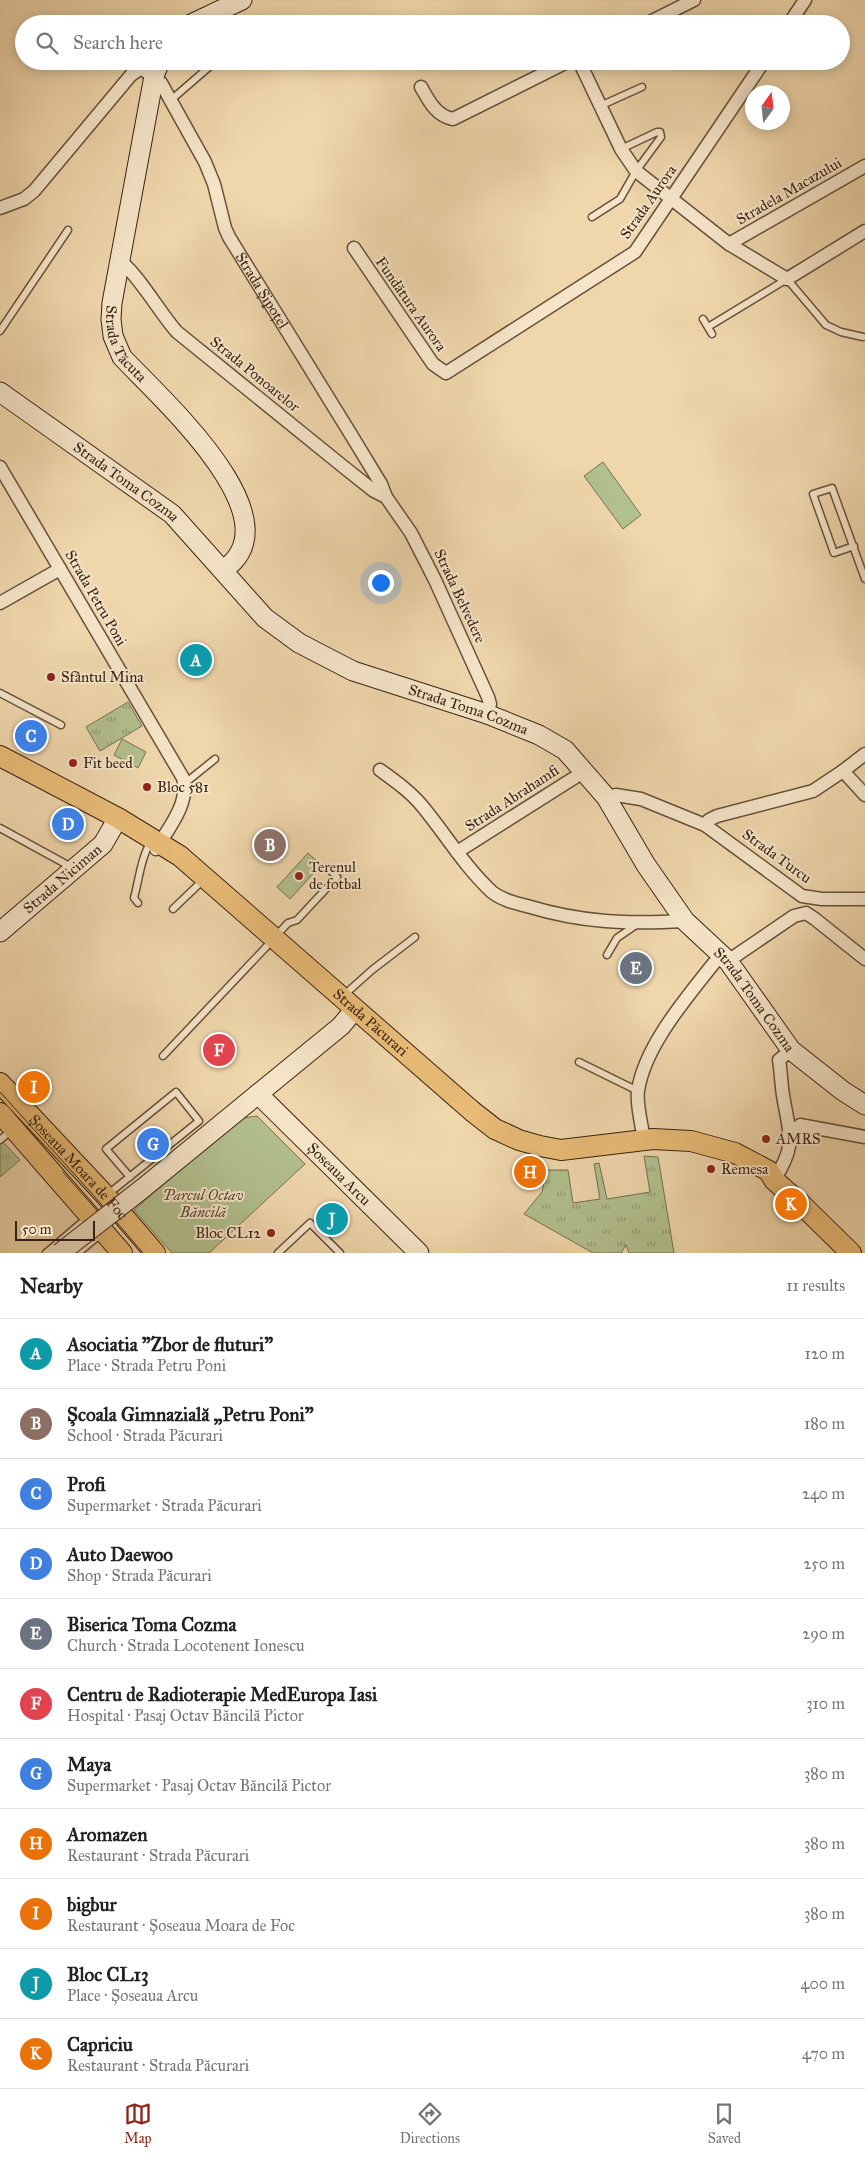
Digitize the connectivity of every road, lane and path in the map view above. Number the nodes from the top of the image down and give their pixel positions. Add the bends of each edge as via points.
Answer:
1 (242, 0) edge
2 (694, 0) edge
3 (805, 0) edge
4 (210, 15) edge
5 (664, 15) edge
6 (795, 15) edge
7 (138, 70) edge
8 (157, 70) edge
9 (157, 70) edge
10 (206, 70) edge
11 (550, 70) edge
12 (583, 70) edge
13 (758, 70) edge
14 (642, 87) dead end
15 (421, 88) dead end
16 (171, 100) junction
17 (599, 106) junction
18 (621, 149) junction
19 (865, 166) edge
20 (636, 171) junction
21 (672, 197) junction
22 (0, 208) edge
23 (592, 217) dead end
24 (68, 230) dead end
25 (865, 231) edge
26 (728, 244) junction
27 (354, 248) dead end
28 (119, 261) junction
29 (787, 279) junction
30 (703, 320) dead end
31 (708, 327) junction
32 (0, 331) edge
33 (712, 334) dead end
34 (863, 337) dead end
35 (446, 373) joint
36 (0, 392) edge
37 (361, 452) junction
38 (0, 467) edge
39 (345, 468) junction
40 (386, 497) junction
41 (854, 546) junction
42 (60, 569) junction
43 (223, 570) junction
44 (865, 579) edge
45 (0, 603) edge
46 (0, 693) edge
47 (487, 714) junction
48 (61, 725) dead end
49 (865, 754) edge
50 (0, 756) edge
51 (215, 759) dead end
52 (0, 769) edge
53 (380, 770) dead end
54 (585, 771) junction
55 (843, 771) junction
56 (184, 784) junction
57 (865, 795) edge
58 (606, 797) junction
59 (116, 823) junction
60 (705, 825) junction
61 (0, 828) edge
62 (153, 845) junction
63 (457, 852) junction
64 (74, 868) junction
65 (328, 868) dead end
66 (199, 884) junction
67 (812, 899) junction
68 (865, 899) edge
69 (138, 904) dead end
70 (173, 909) dead end
71 (806, 914) junction
72 (685, 921) junction
73 (639, 923) junction
74 (0, 932) edge
75 (415, 937) dead end
76 (271, 941) junction
77 (607, 955) dead end
78 (725, 959) junction
79 (865, 959) edge
80 (348, 1008) junction
81 (791, 1050) junction
82 (163, 1056) dead end
83 (579, 1062) dead end
84 (0, 1083) edge
85 (638, 1091) junction
86 (258, 1094) junction
87 (865, 1105) edge
88 (0, 1113) edge
89 (7, 1134) edge
90 (791, 1135) junction
91 (865, 1137) edge
92 (644, 1140) junction
93 (130, 1177) junction
94 (774, 1180) junction
95 (97, 1207) junction
96 (107, 1229) junction
97 (46, 1253) edge
98 (60, 1253) edge
99 (78, 1253) edge
100 (122, 1253) edge
101 (155, 1253) edge
102 (278, 1253) edge
103 (340, 1253) edge
104 (419, 1253) edge
105 (851, 1253) edge

1 - 4 street
2 - 5 street
3 - 6 street
7 - 22 street via 34,191 24,199
8 - 16 street, Strada Șipoțel
9 - 28 street, Strada Tăcuta
10 - 16 lane
11 - 15 street via 452,119 438,113
12 - 17 street
13 - 21 street, Strada Aurora
14 - 17 lane
16 - 37 street, Strada Șipoțel via 205,162 229,237
17 - 18 street
18 - 20 street
18 - 20 lane via 660,132 661,137
19 - 26 street, Stradela Macazului
20 - 21 street
20 - 23 lane via 620,199
21 - 26 street
21 - 35 street, Strada Aurora via 635,252
24 - 32 lane
25 - 29 street
26 - 29 street
27 - 35 street, Fundătura Aurora via 428,358
28 - 39 street, Strada Ponoarelor via 130,269 177,332
28 - 43 street, Strada Tăcuta via 110,319 116,346 122,357 208,448 236,496 246,537 240,556
29 - 31 lane
29 - 34 lane via 826,326
30 - 31 lane
31 - 33 lane
36 - 43 street, Strada Toma Cozma via 172,514
37 - 39 street
37 - 40 street, Strada Șipoțel
38 - 42 street, Strada Petru Poni
39 - 40 street, Strada Ponoarelor
40 - 47 street, Strada Belvedere via 411,533 435,580 488,697
41 - 41 lane via 832,488 812,494 834,553
41 - 44 lane
42 - 45 street
42 - 56 street, Strada Petru Poni
43 - 47 street, Strada Toma Cozma via 266,618 299,643 328,659 353,671
46 - 48 lane
47 - 54 street, Strada Toma Cozma via 526,729 565,750
49 - 55 street
50 - 59 main road, Strada Păcurari
51 - 56 lane
52 - 59 main road, Strada Păcurari
53 - 63 street via 404,787 422,806
54 - 58 street, Strada Toma Cozma
54 - 63 street, Strada Abrahamfi
55 - 57 street
55 - 60 street via 813,791 717,816
56 - 62 street via 181,803 173,821
58 - 60 street, Strada Turcu via 616,795 641,799
58 - 72 street, Strada Toma Cozma via 646,865
59 - 62 main road, Strada Păcurari
59 - 64 street, Strada Niciman via 103,844
60 - 67 street, Strada Turcu via 795,892
61 - 64 lane
62 - 66 main road, Strada Păcurari
62 - 69 lane via 143,854 134,898
62 - 76 main road, Strada Păcurari via 206,878
63 - 73 street via 493,892 504,899 571,918
64 - 74 street, Strada Niciman
65 - 76 lane via 337,877 297,920 288,923
66 - 70 lane
66 - 76 main road, Strada Păcurari
67 - 68 street, Strada Turcu
67 - 71 street
71 - 78 street via 794,916
71 - 79 street
72 - 73 street
72 - 78 street, Strada Toma Cozma
73 - 77 lane via 617,938
75 - 80 lane via 372,970
76 - 80 main road, Strada Păcurari
76 - 82 lane
78 - 81 street, Strada Toma Cozma
78 - 85 street via 714,962 674,1014 648,1062
80 - 86 street via 341,1026
80 - 92 main road, Strada Păcurari via 494,1129 519,1140 561,1150
80 - 94 main road, Strada Păcurari via 463,1116 515,1149 544,1158 561,1159 645,1150 691,1152 731,1163 765,1181
81 - 87 street, Strada Toma Cozma
81 - 90 street via 779,1060
83 - 85 lane
84 - 95 main road, Șoseaua Moara de Foc
85 - 92 street
86 - 98 street, bridge
86 - 104 street, Șoseaua Arcu
88 - 89 main road
89 - 95 main road
90 - 91 street via 800,1125
90 - 94 street via 786,1157
92 - 94 main road, Strada Păcurari via 692,1141 715,1146 769,1171
93 - 93 lane via 199,1121 176,1092 106,1149
93 - 95 lane
94 - 105 main road, Strada Păcurari
95 - 96 main road
95 - 97 lane
95 - 101 main road, Șoseaua Moara de Foc
96 - 99 lane
96 - 100 main road
102 - 103 lane via 310,1223

